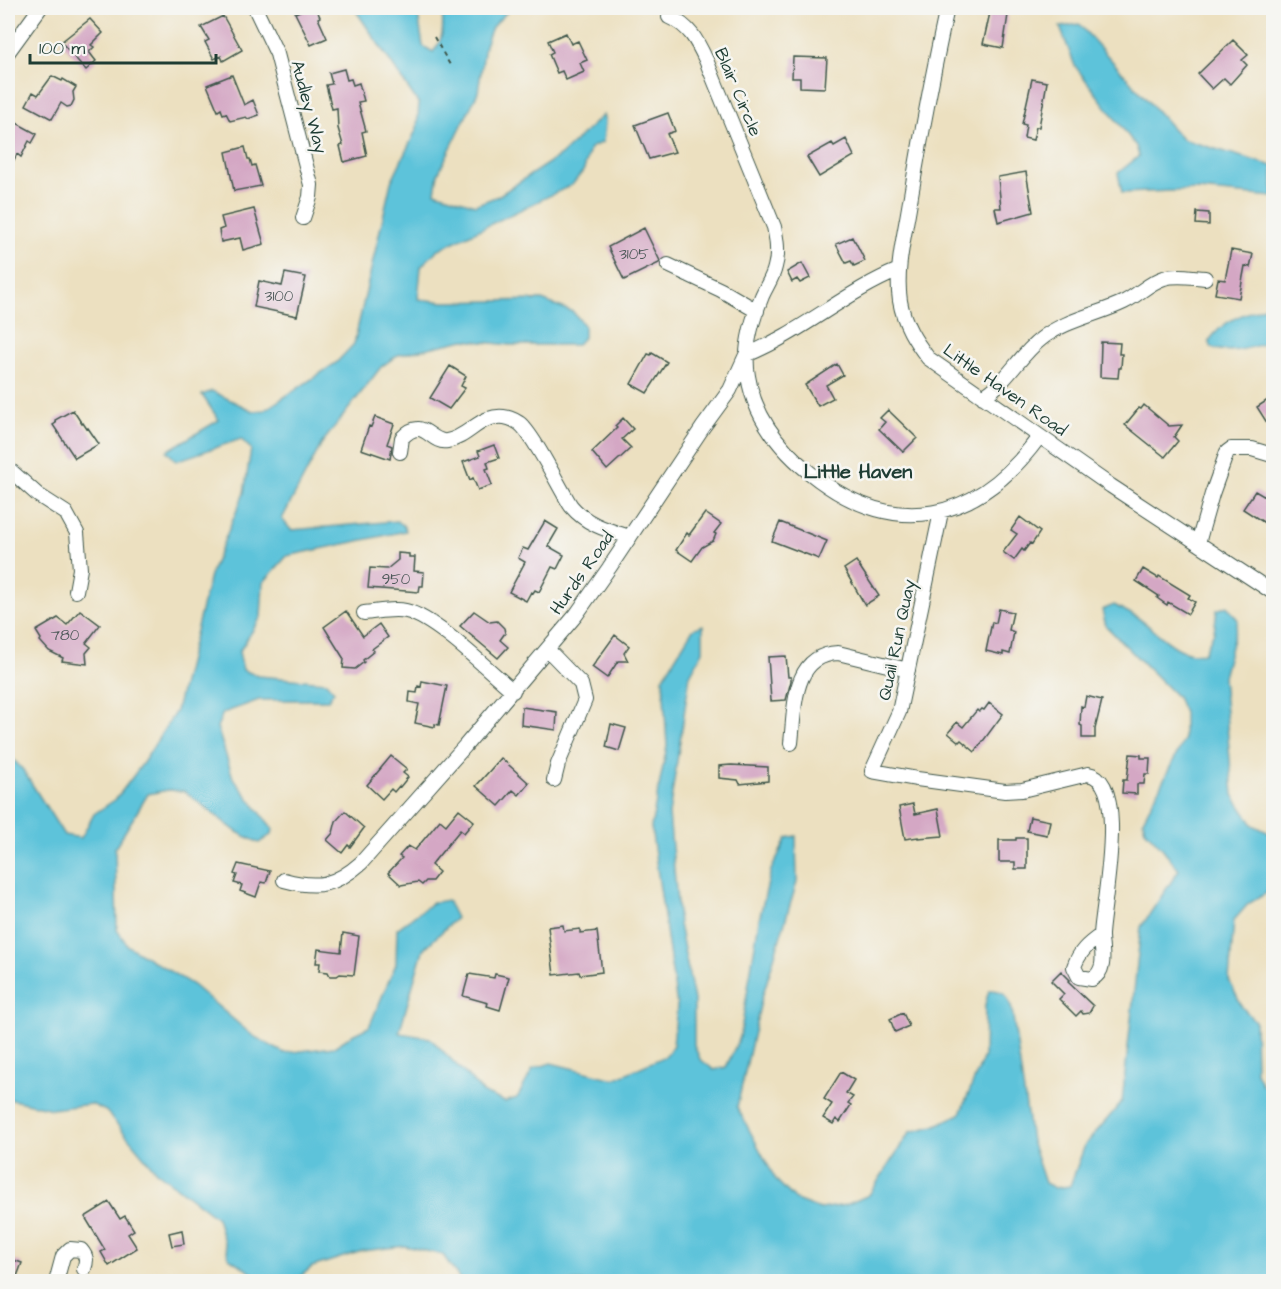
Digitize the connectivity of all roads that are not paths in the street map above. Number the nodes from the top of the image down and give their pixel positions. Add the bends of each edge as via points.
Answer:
1 (40, 8) edge
2 (255, 8) edge
3 (947, 8) edge
4 (669, 16) dead end
5 (8, 52) edge
6 (303, 218) dead end
7 (668, 265) dead end
8 (899, 270) junction
9 (1205, 278) dead end
10 (757, 311) junction
11 (746, 355) junction
12 (983, 397) junction
13 (1039, 436) junction
14 (400, 452) dead end
15 (1272, 455) edge
16 (9, 470) edge
17 (941, 512) junction
18 (630, 537) junction
19 (1198, 543) junction
20 (76, 591) dead end
21 (1274, 592) edge
22 (364, 613) dead end
23 (548, 650) junction
24 (908, 670) junction
25 (513, 691) junction
26 (791, 743) dead end
27 (554, 780) dead end
28 (284, 880) dead end
29 (1101, 934) dead end
30 (84, 1269) dead end
31 (56, 1281) edge

1 - 5 street
2 - 6 street, Audley Way via 277,54 309,179 310,198
3 - 8 street, Little Haven Road via 928,92
4 - 10 street, Blair Circle via 694,35 774,227 778,254
7 - 10 street
8 - 11 street via 781,339
8 - 12 street, Little Haven Road via 900,304 913,338 928,358
9 - 12 street via 1161,279 1124,302 1050,332
10 - 11 street, Blair Circle
11 - 17 street via 757,407 782,447 806,470 843,495 879,511 911,515
11 - 18 street, Hurds Road via 730,390
12 - 13 street, Little Haven Road
13 - 17 street via 995,483 972,499
13 - 19 street, Little Haven Road
14 - 18 street via 402,438 414,429 445,441 471,431 485,420 512,419 526,430 577,514 601,529
15 - 19 street via 1252,449 1227,452
16 - 20 street via 66,513 77,533 80,569
17 - 24 street, Quail Run Quay
18 - 23 street, Hurds Road
19 - 21 street, Little Haven Road
22 - 25 street via 400,610 420,616
23 - 25 street, Hurds Road
23 - 27 street via 580,684 585,700
24 - 26 street via 838,653 818,657 803,673 798,686
24 - 29 street, Quail Run Quay via 899,712 872,771 1005,791 1088,774 1101,780 1111,827 1110,870
25 - 28 street, Hurds Road via 348,874 320,885
30 - 31 street via 85,1255 81,1250 70,1249 63,1256

